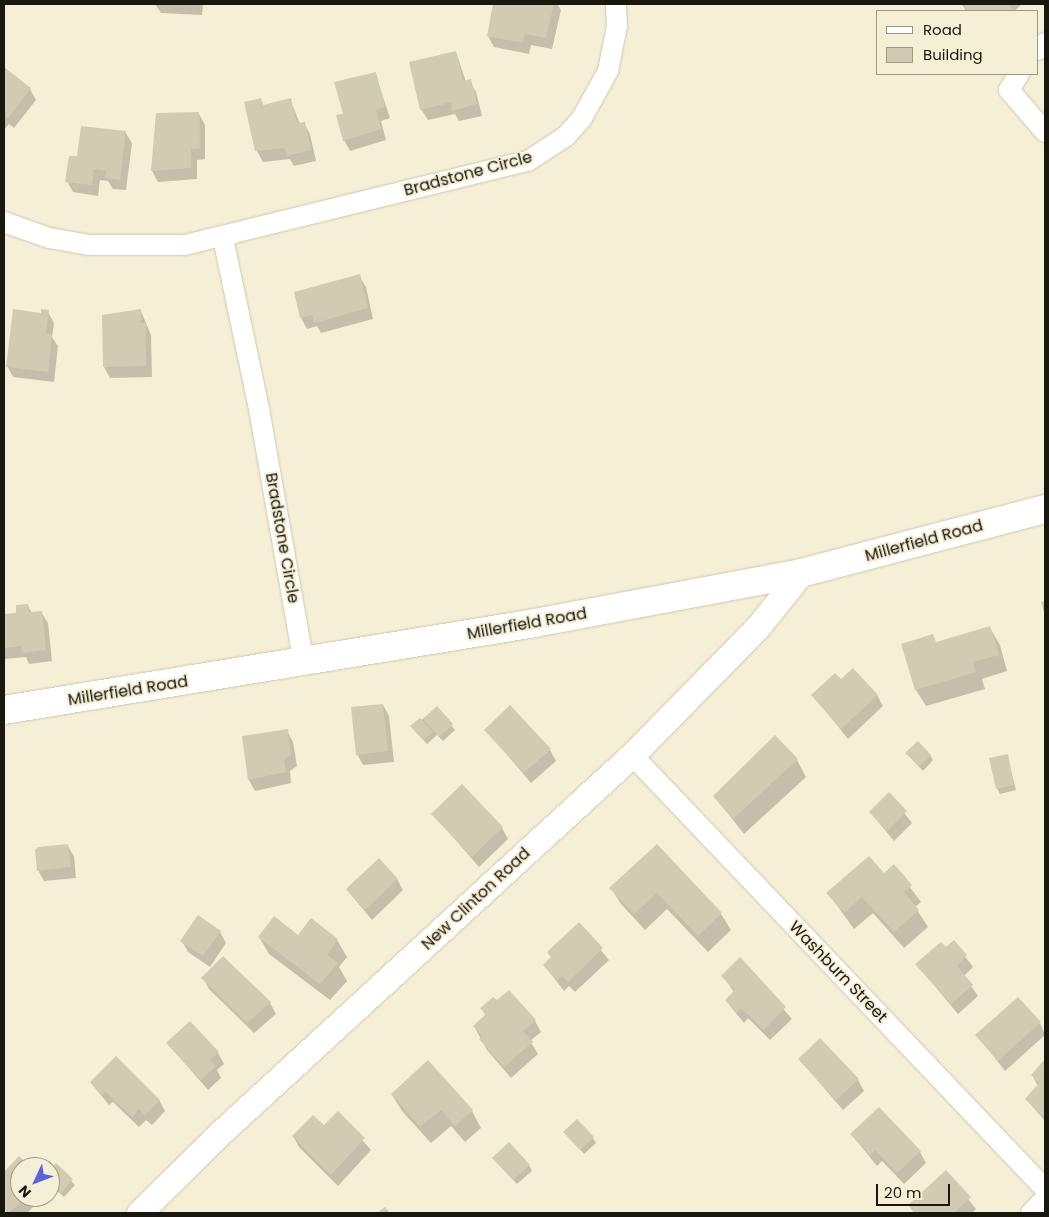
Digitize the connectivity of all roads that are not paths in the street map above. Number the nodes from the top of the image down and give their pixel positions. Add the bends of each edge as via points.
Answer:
1 (616, 4) edge
2 (1017, 75) edge
3 (1045, 132) edge
4 (4, 222) edge
5 (223, 238) junction
6 (1045, 509) edge
7 (801, 573) junction
8 (304, 663) junction
9 (4, 710) edge
10 (632, 756) junction
11 (1045, 1189) edge
12 (1045, 1200) edge
13 (138, 1213) edge
14 (1031, 1213) edge

1 - 5 street, Bradstone Circle via 617,26 608,71 582,118 547,150 528,161
2 - 3 street via 1009,90
4 - 5 street, Bradstone Circle via 49,238 90,245 184,245
5 - 8 street, Bradstone Circle via 259,410
6 - 7 main road, Millerfield Road
7 - 8 main road, Millerfield Road
7 - 10 street, New Clinton Road via 756,628
8 - 9 main road, Millerfield Road
10 - 11 street, Washburn Street
10 - 13 street, New Clinton Road via 218,1135
12 - 14 street

